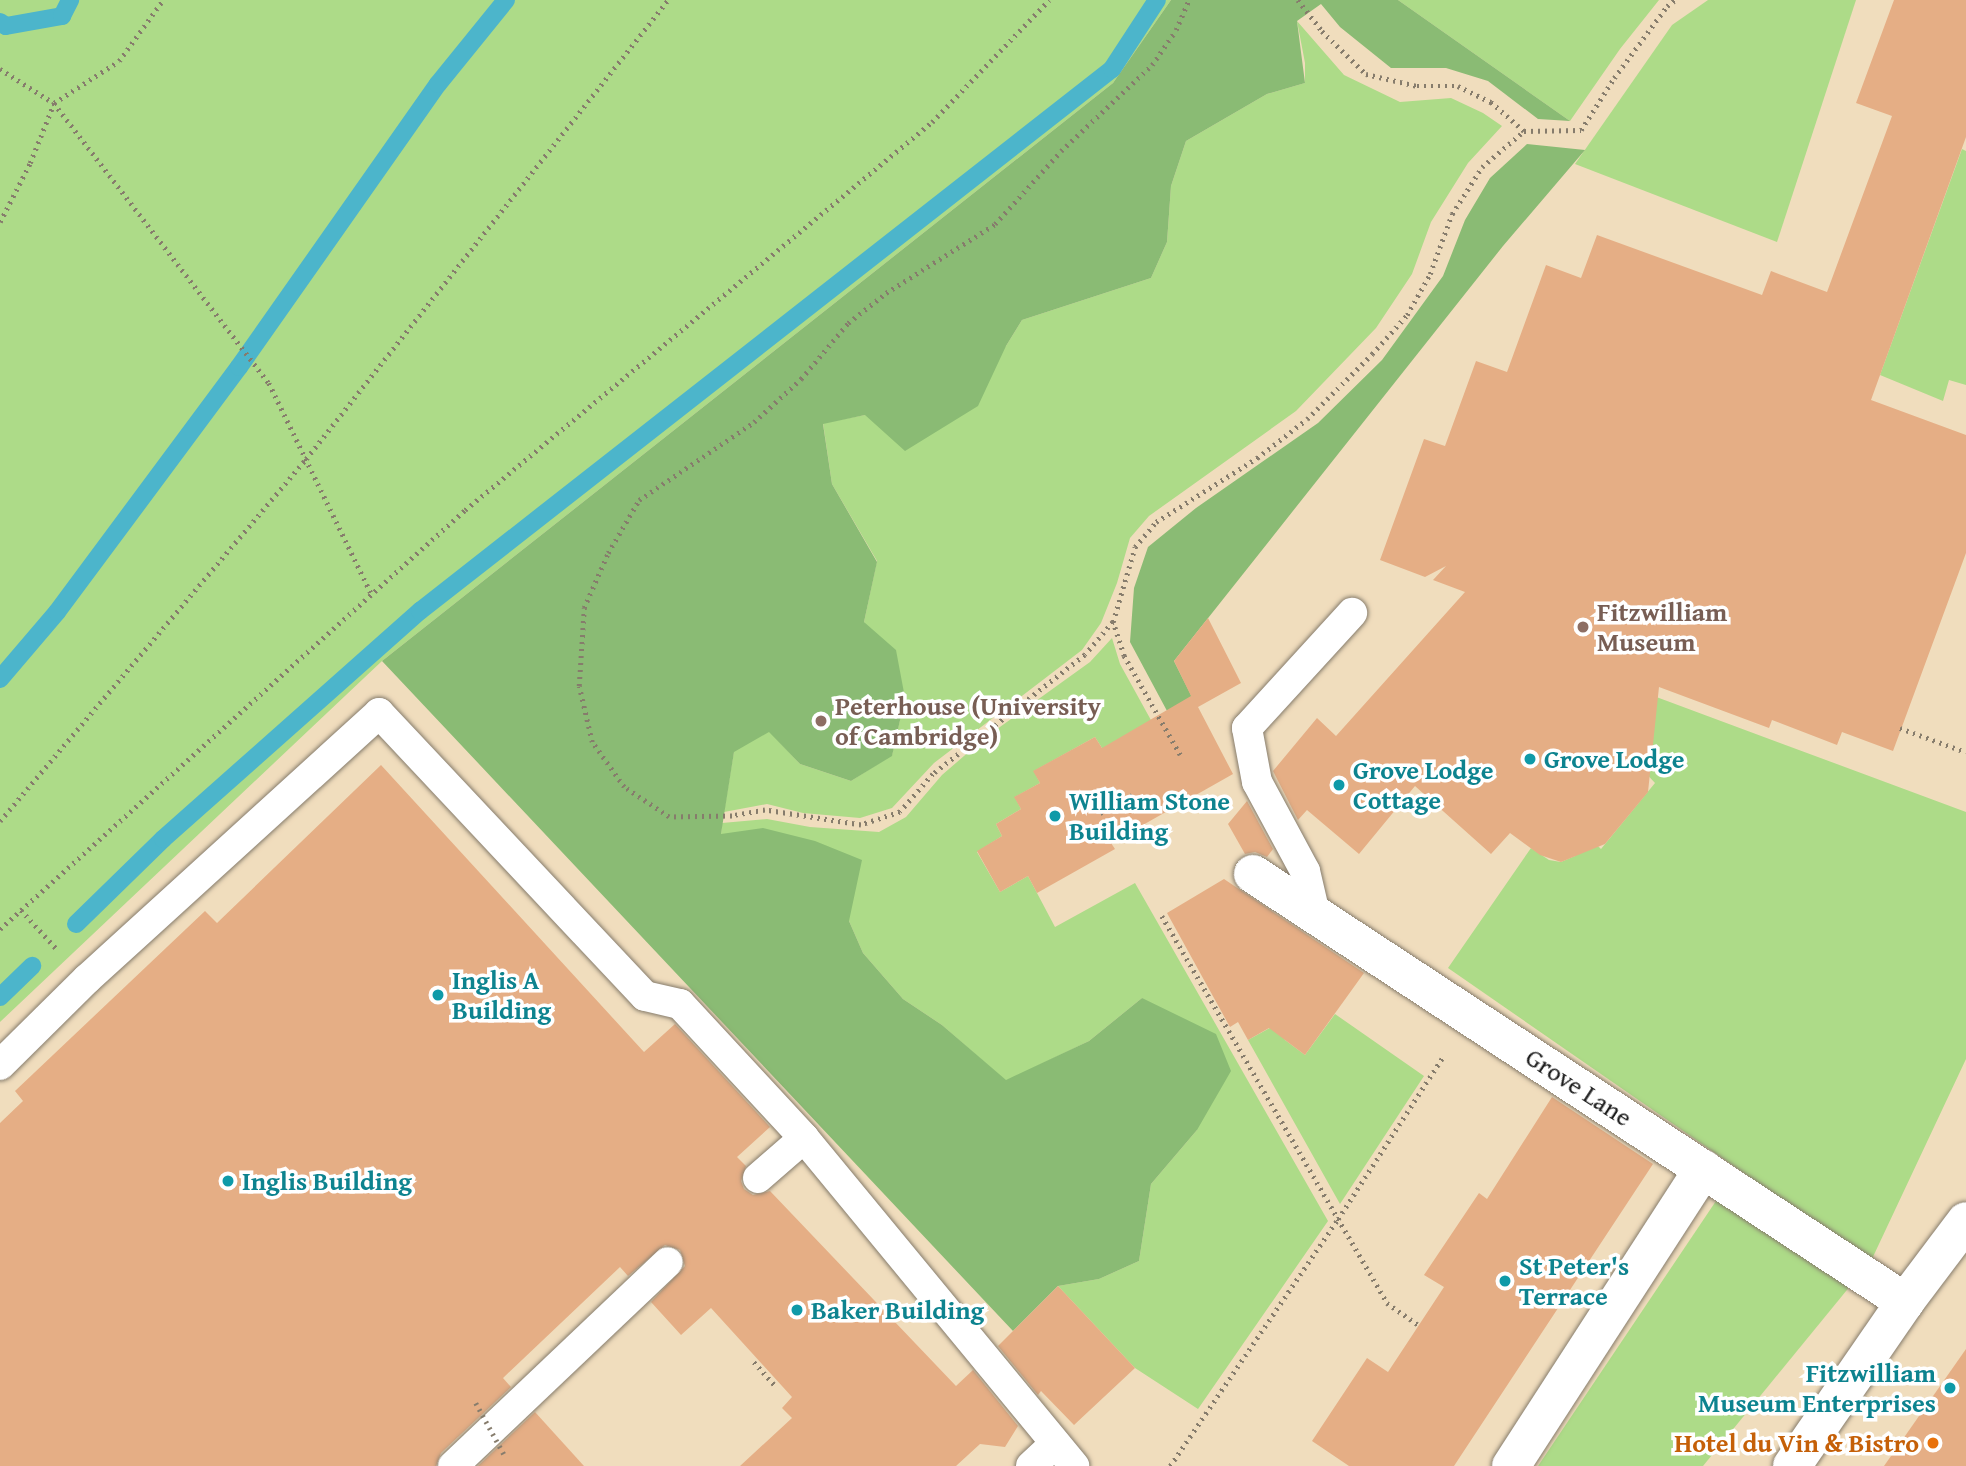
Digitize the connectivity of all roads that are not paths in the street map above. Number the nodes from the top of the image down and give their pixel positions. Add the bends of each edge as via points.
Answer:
1 (1352, 613) dead end
2 (1253, 874) dead end
3 (1315, 914) junction
4 (0, 1065) edge
5 (804, 1138) junction
6 (1703, 1169) junction
7 (758, 1178) dead end
8 (1966, 1221) edge
9 (668, 1262) dead end
10 (1905, 1302) junction
11 (1064, 1455) edge
12 (453, 1466) edge
13 (1031, 1466) edge
14 (1511, 1466) edge
15 (1792, 1466) edge

1 - 3 lane via 1247,728 1257,782 1305,870
2 - 3 street, Grove Lane
3 - 6 street, Grove Lane
4 - 5 lane via 97,970 379,713 645,996 680,1004
5 - 7 lane
5 - 11 lane
6 - 10 street, Grove Lane
6 - 14 street
8 - 10 street
9 - 12 lane
10 - 15 street
11 - 13 lane

